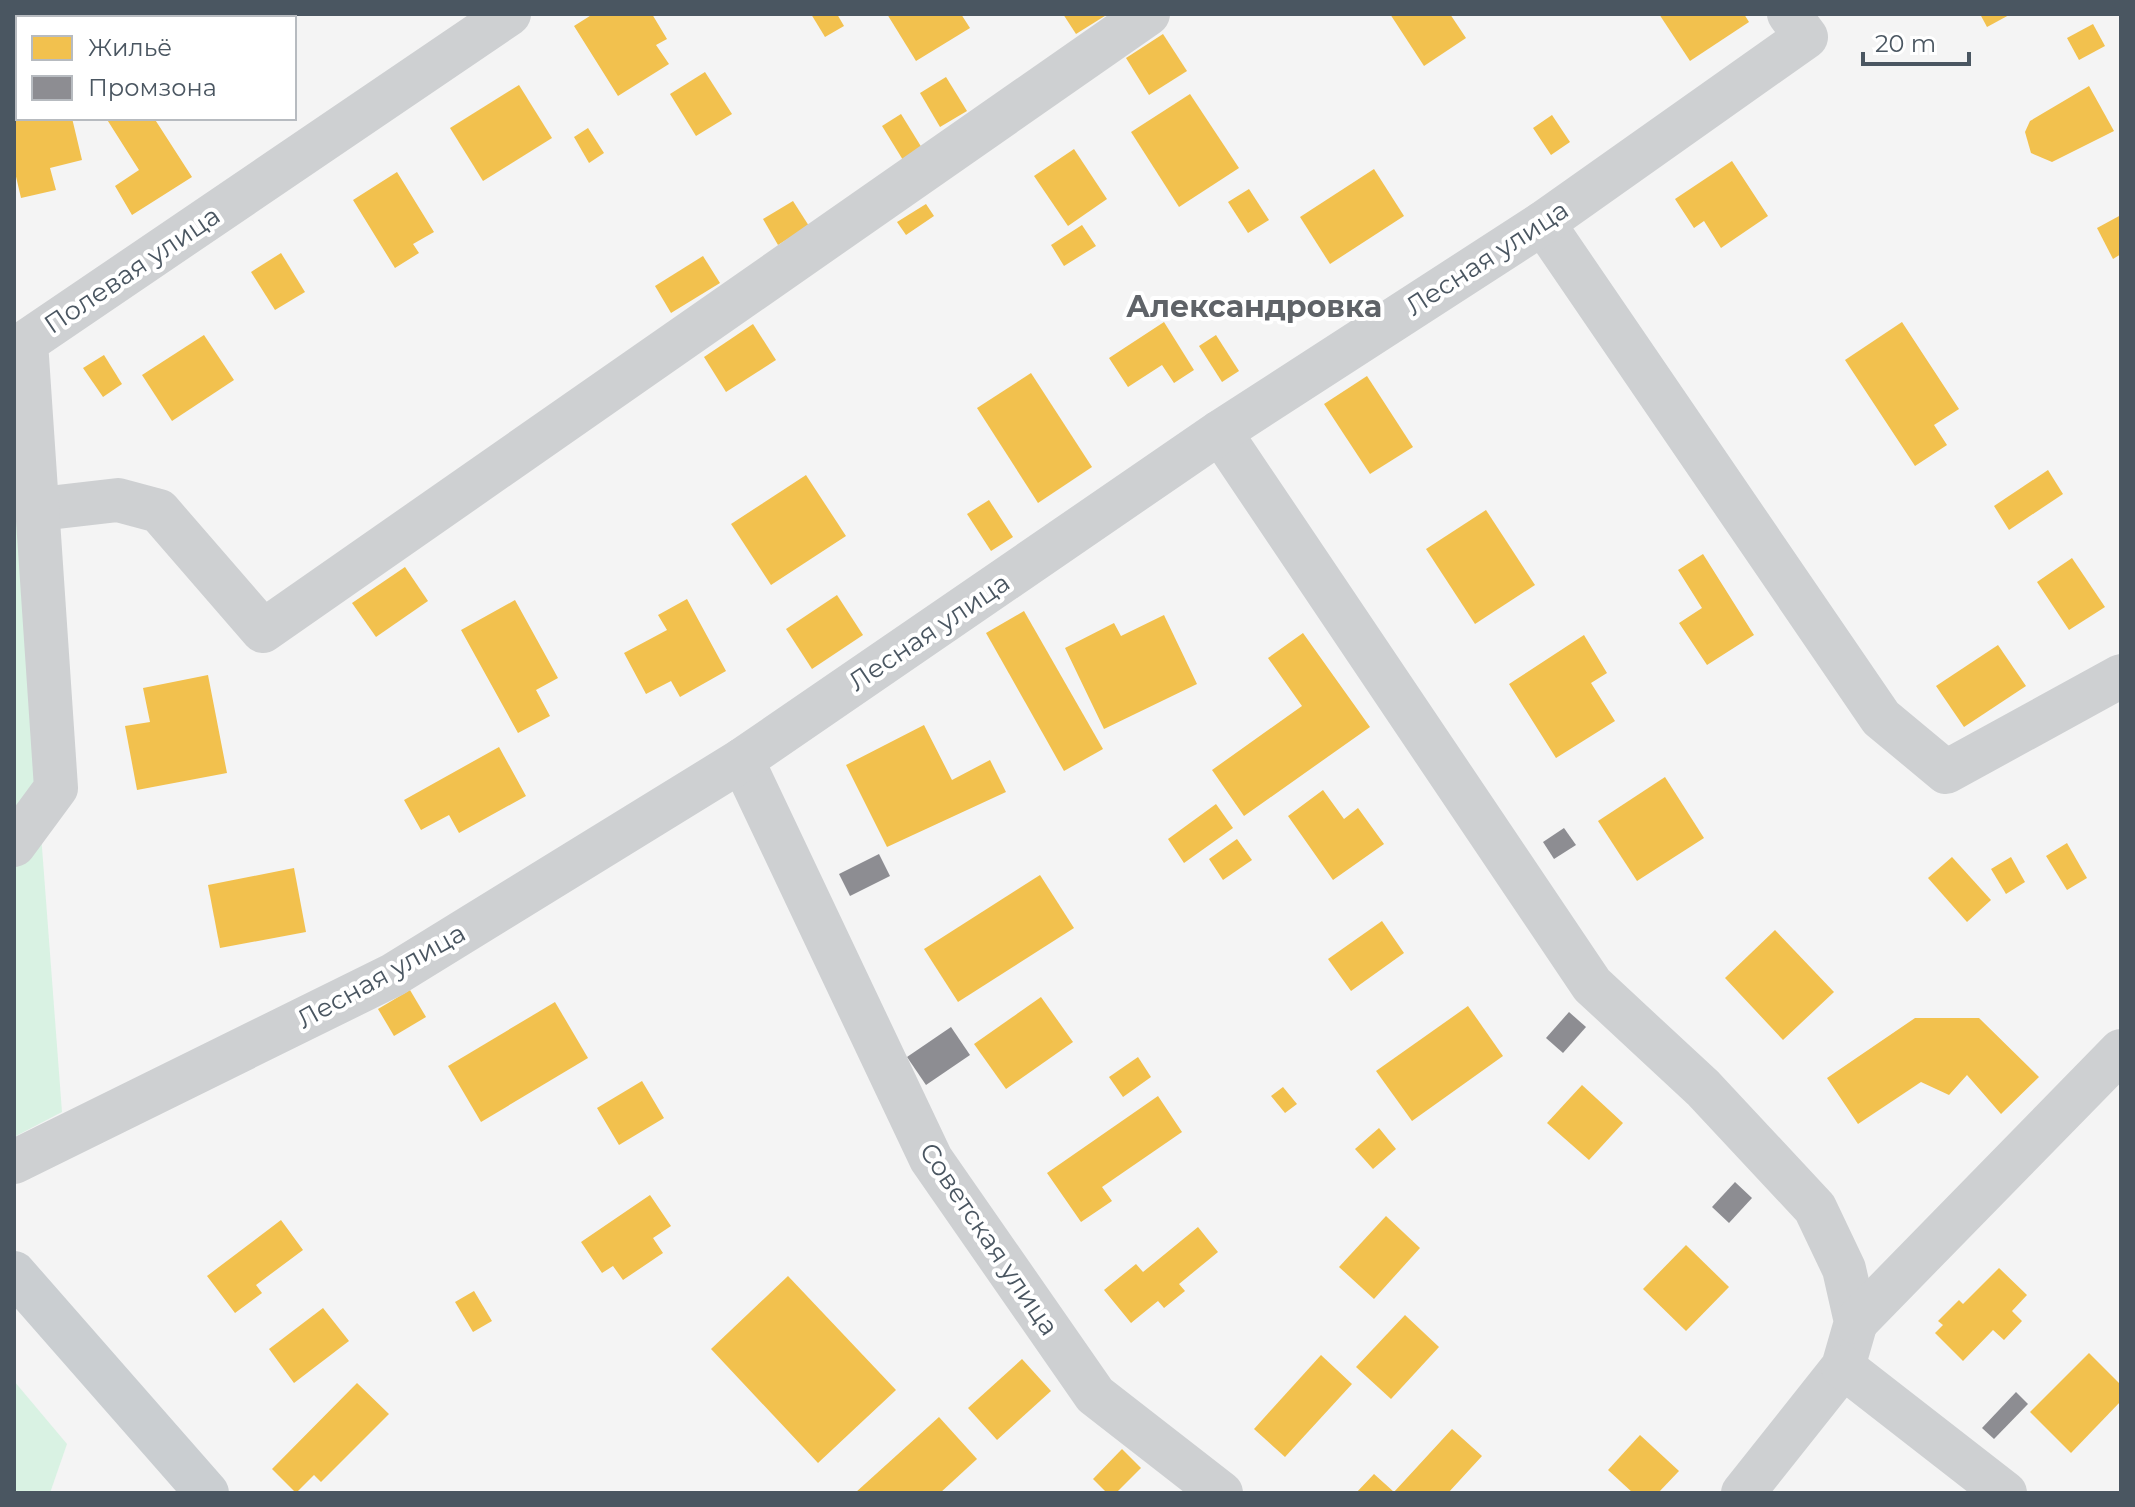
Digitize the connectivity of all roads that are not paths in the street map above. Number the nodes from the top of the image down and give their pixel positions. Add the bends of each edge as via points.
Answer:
1 (509, 14) edge
2 (1148, 14) edge
3 (1798, 26) edge
4 (1543, 223) junction
5 (1220, 432) junction
6 (40, 509) junction
7 (2121, 676) edge
8 (742, 760) junction
9 (14, 845) edge
10 (2121, 1051) edge
11 (14, 1162) edge
12 (14, 1273) edge
13 (1856, 1322) junction
14 (1843, 1367) junction
15 (207, 1493) edge
16 (1221, 1493) edge
17 (1743, 1493) edge
18 (2005, 1493) edge

1 - 6 street, Полевая улица via 26,342
2 - 6 street via 263,631 159,511 118,500
3 - 4 street, Лесная улица
4 - 5 street, Лесная улица
4 - 7 street via 1881,718 1946,772
5 - 8 street, Лесная улица
5 - 13 street via 1592,985 1703,1088 1815,1208 1844,1269
6 - 9 street, Полевая улица via 56,788
8 - 11 street, Лесная улица via 393,975
8 - 16 street, Советская улица via 931,1159 1095,1395
10 - 13 street
12 - 15 main road
13 - 14 street
14 - 17 street
14 - 18 street

